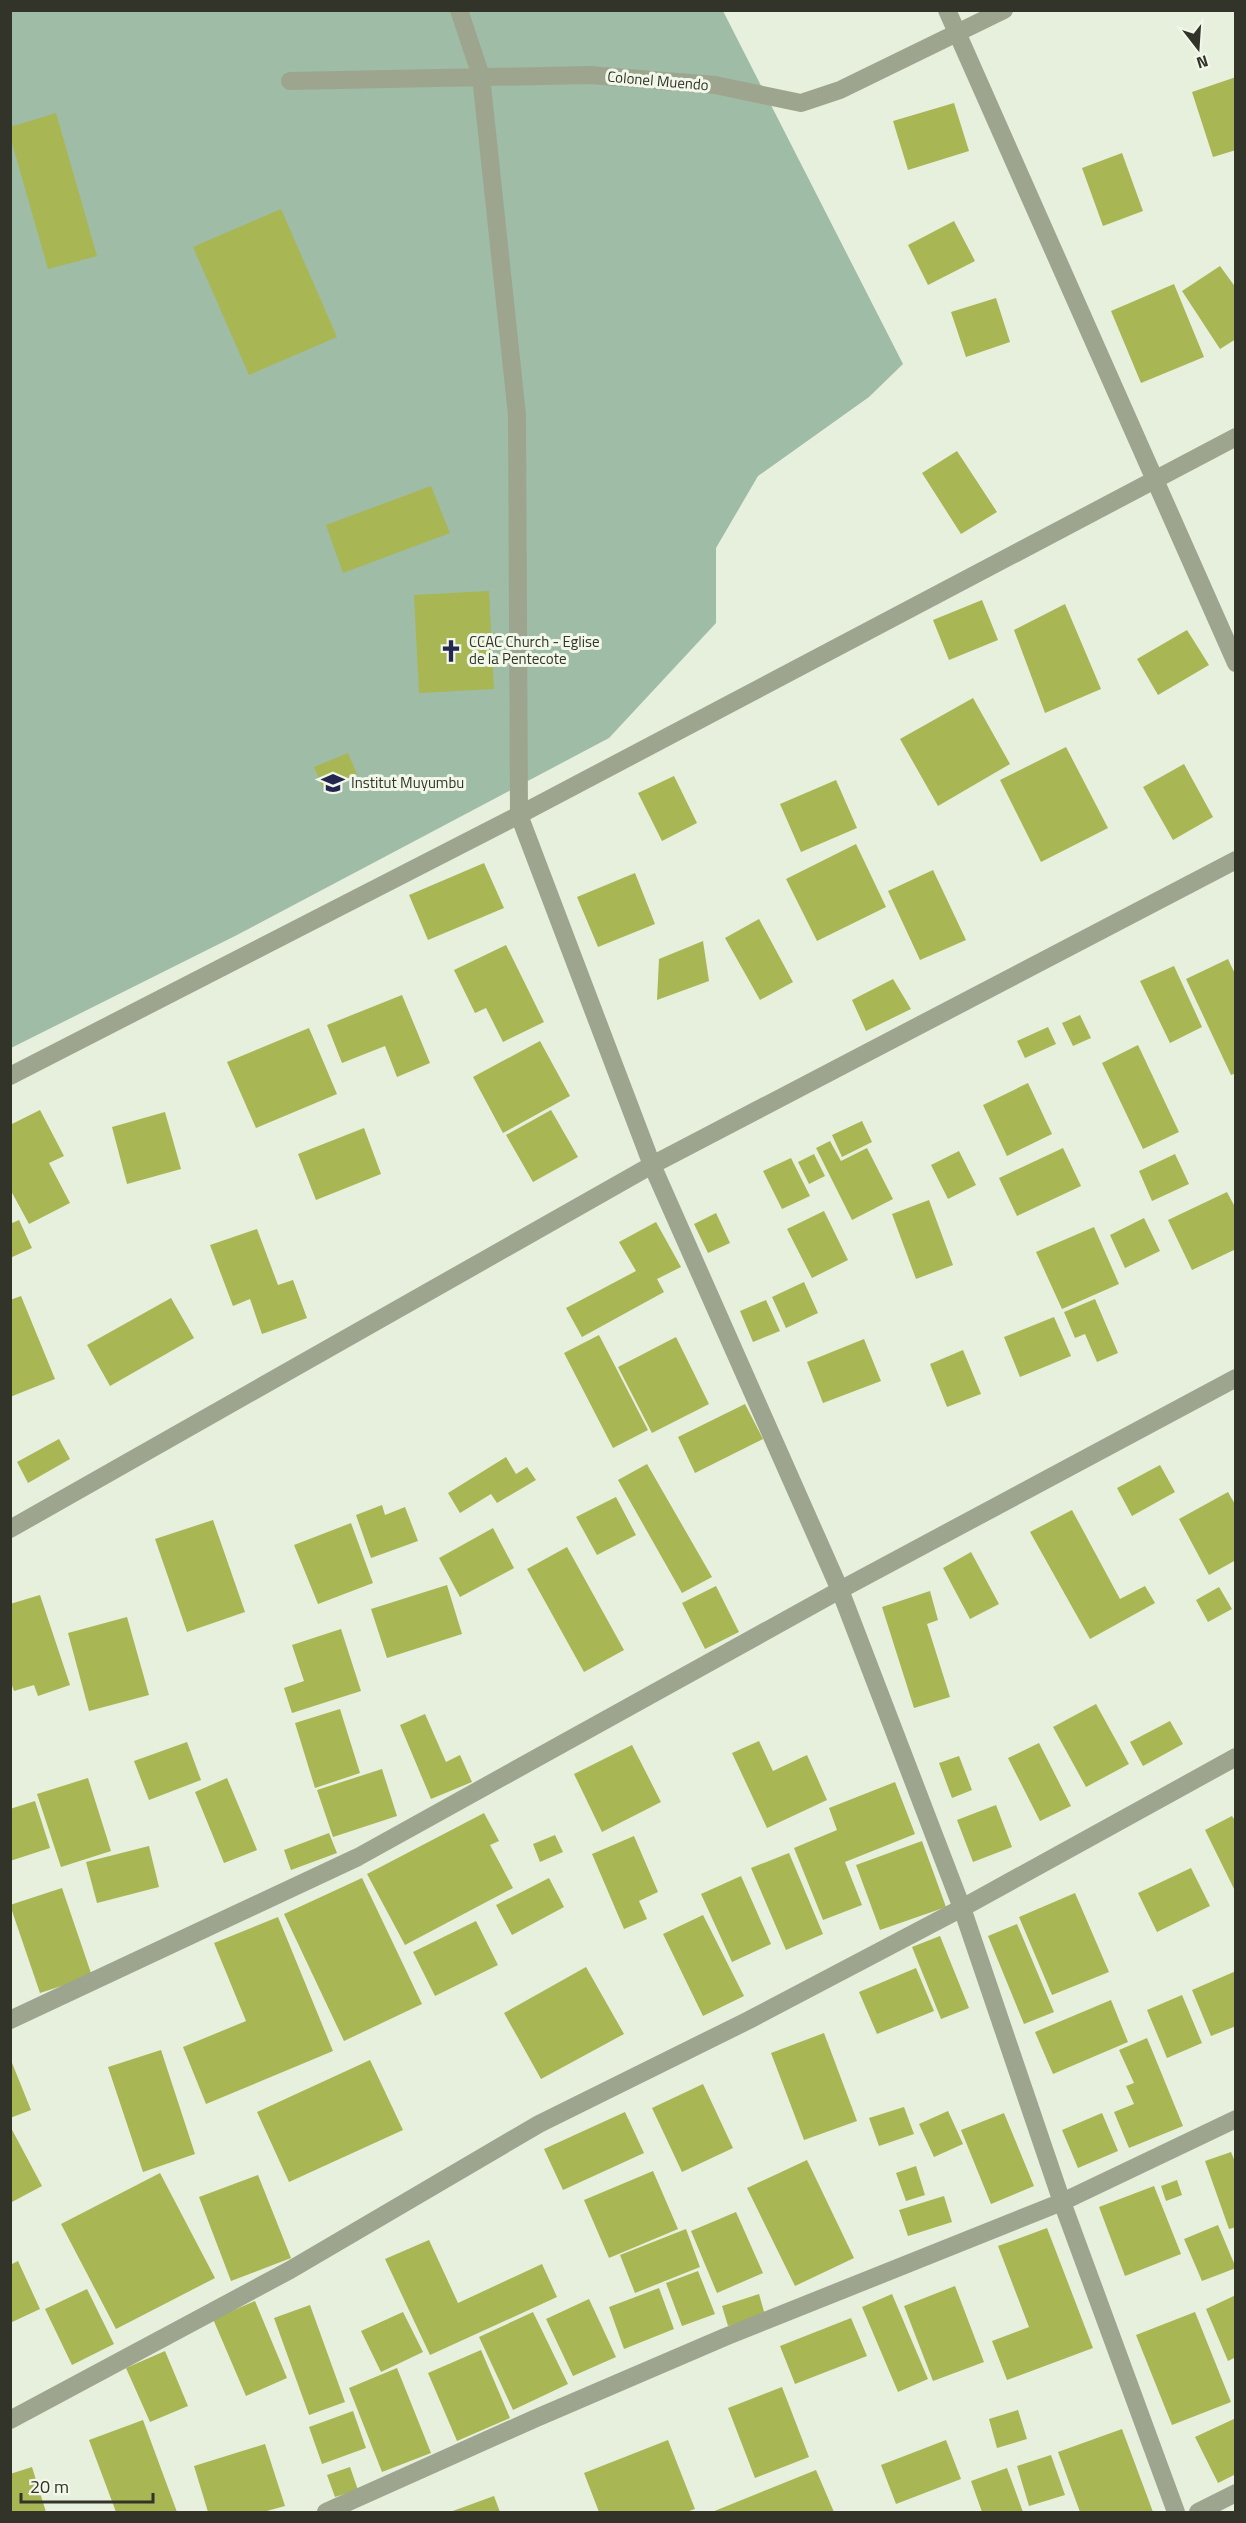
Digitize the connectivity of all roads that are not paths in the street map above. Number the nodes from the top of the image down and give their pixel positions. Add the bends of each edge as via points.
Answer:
1 (459, 10) edge
2 (947, 10) edge
3 (1004, 10) edge
4 (958, 34) junction
5 (481, 76) junction
6 (290, 81) dead end
7 (1236, 438) edge
8 (1155, 482) junction
9 (1236, 663) edge
10 (519, 815) junction
11 (1236, 861) edge
12 (10, 1076) edge
13 (652, 1165) junction
14 (1236, 1378) edge
15 (10, 1529) edge
16 (840, 1590) junction
17 (1236, 1757) edge
18 (962, 1908) junction
19 (10, 2020) edge
20 (1236, 2119) edge
21 (1062, 2202) junction
22 (10, 2420) edge
23 (1236, 2493) edge
24 (326, 2512) edge
25 (1176, 2512) edge
26 (1198, 2512) edge

1 - 5 street
2 - 4 street
3 - 4 street, Colonel Muendo
4 - 5 street, Colonel Muendo via 840,90 801,103 715,85 590,75
4 - 8 street
5 - 6 street, Colonel Muendo
5 - 10 street via 517,415
7 - 8 street
8 - 9 street
8 - 10 street
10 - 12 street
10 - 13 street
11 - 13 street
13 - 15 street
13 - 16 street
14 - 16 street
16 - 18 street
16 - 19 street via 358,1857
17 - 18 street
18 - 21 street
18 - 22 street via 539,2124 290,2270
20 - 21 street
21 - 24 street via 725,2337
21 - 25 street
23 - 26 street

